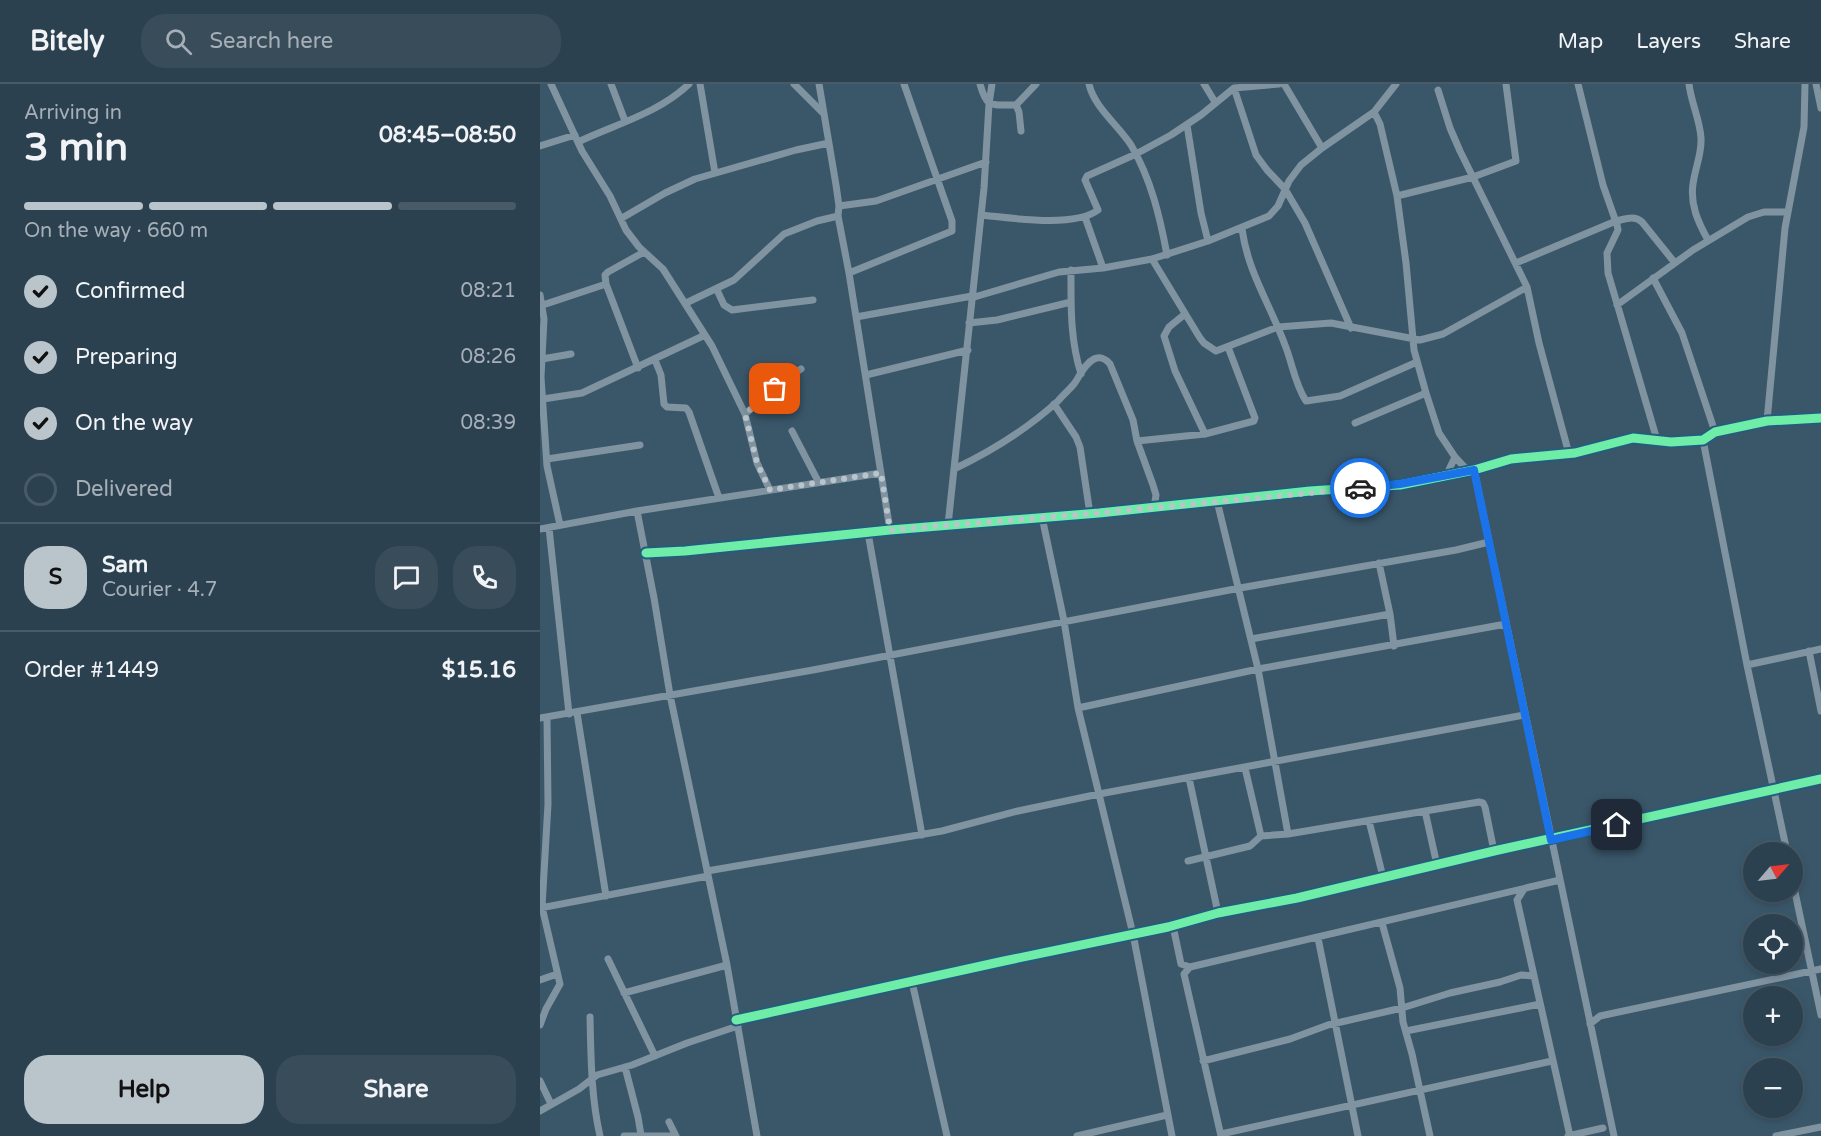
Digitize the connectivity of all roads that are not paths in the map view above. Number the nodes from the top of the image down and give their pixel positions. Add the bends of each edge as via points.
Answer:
1 (551, 84) edge
2 (611, 84) edge
3 (689, 84) edge
4 (700, 84) edge
5 (794, 84) edge
6 (819, 84) edge
7 (904, 84) edge
8 (980, 84) edge
9 (992, 84) edge
10 (1036, 84) edge
11 (1089, 84) edge
12 (1204, 84) edge
13 (1279, 84) edge
14 (1284, 84) edge
15 (1396, 84) edge
16 (1506, 84) edge
17 (1689, 84) edge
18 (1805, 84) edge
19 (1816, 84) edge
20 (1581, 85) edge
21 (1234, 88) junction
22 (1438, 90) dead end
23 (1215, 102) junction
24 (989, 104) junction
25 (1016, 105) junction
26 (1821, 108) edge
27 (1374, 112) junction
28 (824, 114) junction
29 (625, 121) junction
30 (1186, 125) junction
31 (1022, 131) dead end
32 (576, 138) junction
33 (829, 143) junction
34 (540, 146) edge
35 (1322, 148) junction
36 (1136, 154) junction
37 (986, 162) junction
38 (715, 172) junction
39 (1473, 177) junction
40 (938, 178) junction
41 (1286, 189) junction
42 (1397, 196) junction
43 (839, 206) junction
44 (1788, 212) junction
45 (981, 215) junction
46 (838, 216) junction
47 (1085, 217) junction
48 (622, 218) junction
49 (1616, 220) junction
50 (1242, 229) junction
51 (1708, 240) junction
52 (1208, 241) junction
53 (644, 252) junction
54 (1167, 255) junction
55 (1152, 259) junction
56 (1675, 263) junction
57 (1516, 264) junction
58 (1103, 268) junction
59 (1071, 270) junction
60 (849, 273) junction
61 (1653, 278) junction
62 (606, 284) junction
63 (1527, 288) junction
64 (717, 290) junction
65 (540, 295) edge
66 (972, 297) junction
67 (813, 300) dead end
68 (1071, 302) junction
69 (686, 303) junction
70 (541, 305) edge
71 (1617, 305) junction
72 (1185, 315) junction
73 (855, 317) junction
74 (969, 323) junction
75 (1278, 327) junction
76 (1351, 328) junction
77 (705, 335) junction
78 (1412, 339) junction
79 (1228, 347) junction
80 (968, 350) junction
81 (571, 354) dead end
82 (542, 359) junction
83 (655, 360) junction
84 (1418, 362) junction
85 (639, 368) junction
86 (801, 369) dead end
87 (1080, 374) junction
88 (866, 375) junction
89 (1426, 393) junction
90 (543, 399) junction
91 (1054, 404) junction
92 (745, 414) junction
93 (1821, 418) edge
94 (1767, 421) junction
95 (1355, 423) dead end
96 (792, 430) dead end
97 (1716, 432) junction
98 (1204, 434) junction
99 (1657, 440) junction
100 (1703, 440) junction
101 (1137, 441) junction
102 (640, 445) dead end
103 (1569, 454) junction
104 (1455, 457) junction
105 (545, 464) edge
106 (954, 469) junction
107 (1471, 471) junction
108 (881, 473) junction
109 (1446, 476) junction
110 (818, 481) junction
111 (770, 490) junction
112 (719, 498) junction
113 (1217, 501) junction
114 (1154, 507) junction
115 (637, 511) junction
116 (1090, 514) junction
117 (1042, 518) junction
118 (560, 525) junction
119 (948, 525) junction
120 (549, 528) junction
121 (540, 529) edge
122 (890, 530) junction
123 (868, 533) junction
124 (1489, 542) junction
125 (646, 553) junction
126 (1379, 563) junction
127 (1239, 588) junction
128 (1390, 614) junction
129 (1064, 621) junction
130 (1506, 624) junction
131 (1251, 639) junction
132 (1394, 646) junction
133 (1821, 649) edge
134 (1809, 651) junction
135 (890, 656) junction
136 (1747, 665) junction
137 (1258, 669) junction
138 (670, 695) junction
139 (1078, 708) junction
140 (1821, 711) edge
141 (573, 713) junction
142 (1524, 715) junction
143 (544, 718) edge
144 (1276, 762) junction
145 (1245, 768) junction
146 (1189, 778) junction
147 (1821, 779) edge
148 (1773, 790) junction
149 (1099, 794) junction
150 (1425, 811) junction
151 (1370, 821) junction
152 (1288, 834) junction
153 (922, 835) junction
154 (1261, 836) junction
155 (1551, 840) junction
156 (1785, 842) edge
157 (1494, 851) junction
158 (1206, 857) junction
159 (1188, 861) dead end
160 (1437, 865) junction
161 (708, 874) junction
162 (1383, 878) junction
163 (1560, 880) junction
164 (1524, 889) junction
165 (1504, 894) junction
166 (606, 896) junction
167 (1517, 900) junction
168 (1797, 902) edge
169 (541, 908) edge
170 (1218, 914) junction
171 (1382, 923) junction
172 (1173, 926) junction
173 (1133, 934) junction
174 (1318, 938) junction
175 (608, 959) dead end
176 (1530, 961) junction
177 (727, 965) junction
178 (1190, 967) junction
179 (1821, 969) edge
180 (1811, 971) junction
181 (557, 974) junction
182 (1521, 975) junction
183 (1534, 976) junction
184 (540, 980) edge
185 (912, 982) junction
186 (624, 993) junction
187 (1540, 1004) junction
188 (1402, 1008) junction
189 (1587, 1009) junction
190 (1821, 1015) edge
191 (542, 1016) edge
192 (1600, 1016) junction
193 (590, 1017) dead end
194 (737, 1023) junction
195 (1335, 1023) junction
196 (1590, 1024) junction
197 (540, 1025) edge
198 (1406, 1031) junction
199 (655, 1056) junction
200 (1203, 1061) junction
201 (1552, 1061) junction
202 (626, 1067) junction
203 (591, 1079) junction
204 (540, 1081) edge
205 (1420, 1091) junction
206 (551, 1104) junction
207 (1352, 1106) junction
208 (540, 1111) edge
209 (1167, 1115) junction
210 (669, 1122) dead end
211 (1821, 1127) edge
212 (1603, 1128) dead end
213 (1221, 1135) edge
214 (600, 1136) edge
215 (624, 1136) edge
216 (641, 1136) edge
217 (676, 1136) edge
218 (757, 1136) edge
219 (947, 1136) edge
220 (1077, 1136) edge
221 (1172, 1136) edge
222 (1358, 1136) edge
223 (1430, 1136) edge
224 (1569, 1136) edge
225 (1614, 1136) edge
226 (1776, 1136) edge

1 - 32 street
2 - 29 street
3 - 29 street via 670,100
4 - 38 street
5 - 28 street
6 - 28 street
7 - 40 street
8 - 24 street
9 - 24 street
10 - 25 street
11 - 36 street via 1093,97
12 - 23 street
13 - 21 street
14 - 35 street
15 - 27 street
16 - 39 street via 1516,161
17 - 51 street via 1701,138 1693,183 1694,206
18 - 44 street via 1804,127
19 - 26 street
20 - 49 street
21 - 23 street
21 - 41 street via 1256,155
22 - 39 street via 1450,128
23 - 30 street
24 - 25 street
24 - 37 street
25 - 31 street
27 - 35 street
27 - 42 street
28 - 33 street
29 - 32 street
30 - 36 street
30 - 52 street
32 - 34 street
32 - 48 street
33 - 38 street
33 - 43 street
35 - 41 street via 1301,165
36 - 47 street via 1087,176 1085,180 1098,210
36 - 54 street via 1158,208
37 - 40 street
37 - 45 street
38 - 48 street
39 - 42 street
39 - 57 street
40 - 43 street via 876,201
40 - 60 street via 952,231
41 - 50 street via 1269,216
41 - 76 street
42 - 78 street
43 - 46 street
44 - 51 street via 1748,217
44 - 94 street
45 - 47 street
45 - 66 street
46 - 60 street
46 - 64 street via 784,234 746,271
47 - 58 street
48 - 53 street via 632,239
49 - 56 street via 1638,218
49 - 57 street
49 - 71 street via 1618,230 1606,258
50 - 52 street
50 - 75 street via 1251,269
51 - 56 street
52 - 54 street
53 - 62 street via 608,272
53 - 69 street via 663,269
54 - 55 street
55 - 58 street
55 - 72 street
56 - 61 street
57 - 63 street
58 - 59 street
59 - 66 street
59 - 68 street
60 - 73 street
61 - 71 street
61 - 97 street via 1682,333
62 - 70 street
62 - 85 street
63 - 78 street via 1443,334
63 - 103 street
64 - 67 street via 724,305 732,310
64 - 69 street
65 - 70 street
66 - 73 street
66 - 74 street
68 - 74 street
68 - 87 street via 1073,343
69 - 77 street
70 - 82 street
71 - 99 street
72 - 79 street via 1204,344 1216,351
72 - 98 street via 1164,336 1175,371
73 - 88 street
74 - 80 street
75 - 76 street via 1331,323
75 - 79 street
75 - 84 street via 1306,401 1340,396
76 - 78 street
77 - 83 street
77 - 92 street
78 - 84 street
79 - 98 street via 1255,420
80 - 88 street
80 - 106 street
81 - 82 street
82 - 90 street
83 - 85 street
83 - 112 street via 664,384 664,404 689,412
84 - 89 street
85 - 90 street via 582,393
86 - 92 street
87 - 91 street
87 - 101 street via 1094,359 1105,359 1110,364
88 - 108 street
89 - 95 street
89 - 104 street via 1439,434
90 - 105 street
91 - 106 street via 1003,444
91 - 116 street via 1080,447
92 - 111 street via 757,463
93 - 94 street
94 - 97 street
96 - 110 street
97 - 100 street
98 - 101 street
99 - 100 street
99 - 103 street via 1634,438
100 - 136 street
101 - 114 street via 1156,495
102 - 105 street
103 - 107 street via 1518,458
104 - 107 street
104 - 109 street
105 - 118 street
106 - 119 street
107 - 109 street
107 - 124 street
108 - 110 street
108 - 122 street
109 - 113 street
110 - 111 street
111 - 112 street
112 - 115 street
113 - 114 street
113 - 127 street
114 - 116 street
115 - 118 street
115 - 125 street
116 - 117 street
117 - 119 street
117 - 129 street
118 - 120 street
119 - 122 street
120 - 121 street
120 - 141 street
122 - 123 street
123 - 125 street
123 - 135 street
124 - 126 street
124 - 130 street
125 - 138 street
126 - 127 street
126 - 128 street
127 - 129 street
127 - 131 street
128 - 131 street
128 - 132 street
129 - 135 street
129 - 139 street
130 - 132 street
130 - 142 street
131 - 137 street
132 - 137 street
133 - 134 street
134 - 136 street
134 - 140 street
135 - 138 street
135 - 153 street
136 - 148 street
137 - 139 street
137 - 144 street
138 - 141 street
138 - 161 street
139 - 149 street
141 - 143 street
141 - 166 street
142 - 144 street
142 - 155 street
143 - 169 street via 549,804
144 - 145 street
144 - 152 street
145 - 146 street
145 - 154 street
146 - 149 street
146 - 158 street
147 - 148 street
148 - 155 street
148 - 156 street
149 - 153 street
149 - 173 street
150 - 151 street
150 - 157 street via 1483,803
150 - 160 street
151 - 152 street
151 - 162 street
152 - 154 street
153 - 161 street
154 - 158 street via 1250,846
155 - 157 street
155 - 163 street
157 - 160 street
158 - 159 street
158 - 170 street
160 - 162 street
161 - 166 street
161 - 177 street
162 - 170 street
163 - 164 street
163 - 189 street
164 - 165 street
164 - 167 street
165 - 167 street
165 - 171 street
166 - 169 street
167 - 176 street
168 - 180 street
169 - 181 street
170 - 172 street
171 - 174 street
171 - 188 street
172 - 173 street
172 - 178 street via 1181,964
173 - 185 street
173 - 209 street
174 - 178 street
174 - 195 street
175 - 186 street
176 - 182 street
176 - 183 street
177 - 186 street
177 - 194 street
178 - 200 street via 1185,975
179 - 180 street
180 - 190 street
180 - 192 street
181 - 184 street
181 - 191 street via 559,988
182 - 183 street
182 - 188 street
183 - 187 street
185 - 194 street
185 - 219 street
186 - 199 street
187 - 198 street
187 - 201 street
188 - 195 street
188 - 198 street
189 - 192 street
189 - 196 street
191 - 197 street
192 - 196 street
193 - 203 street
194 - 199 street
194 - 218 street
195 - 200 street
195 - 207 street
196 - 225 street
198 - 205 street
199 - 202 street
200 - 213 street
201 - 205 street
201 - 224 street
202 - 203 street
202 - 216 street
203 - 206 street
203 - 214 street
204 - 206 street
205 - 207 street
205 - 223 street
206 - 208 street
207 - 213 street
207 - 222 street
209 - 220 street
209 - 221 street
210 - 217 street
211 - 226 street
212 - 224 street
215 - 216 street
216 - 217 street

